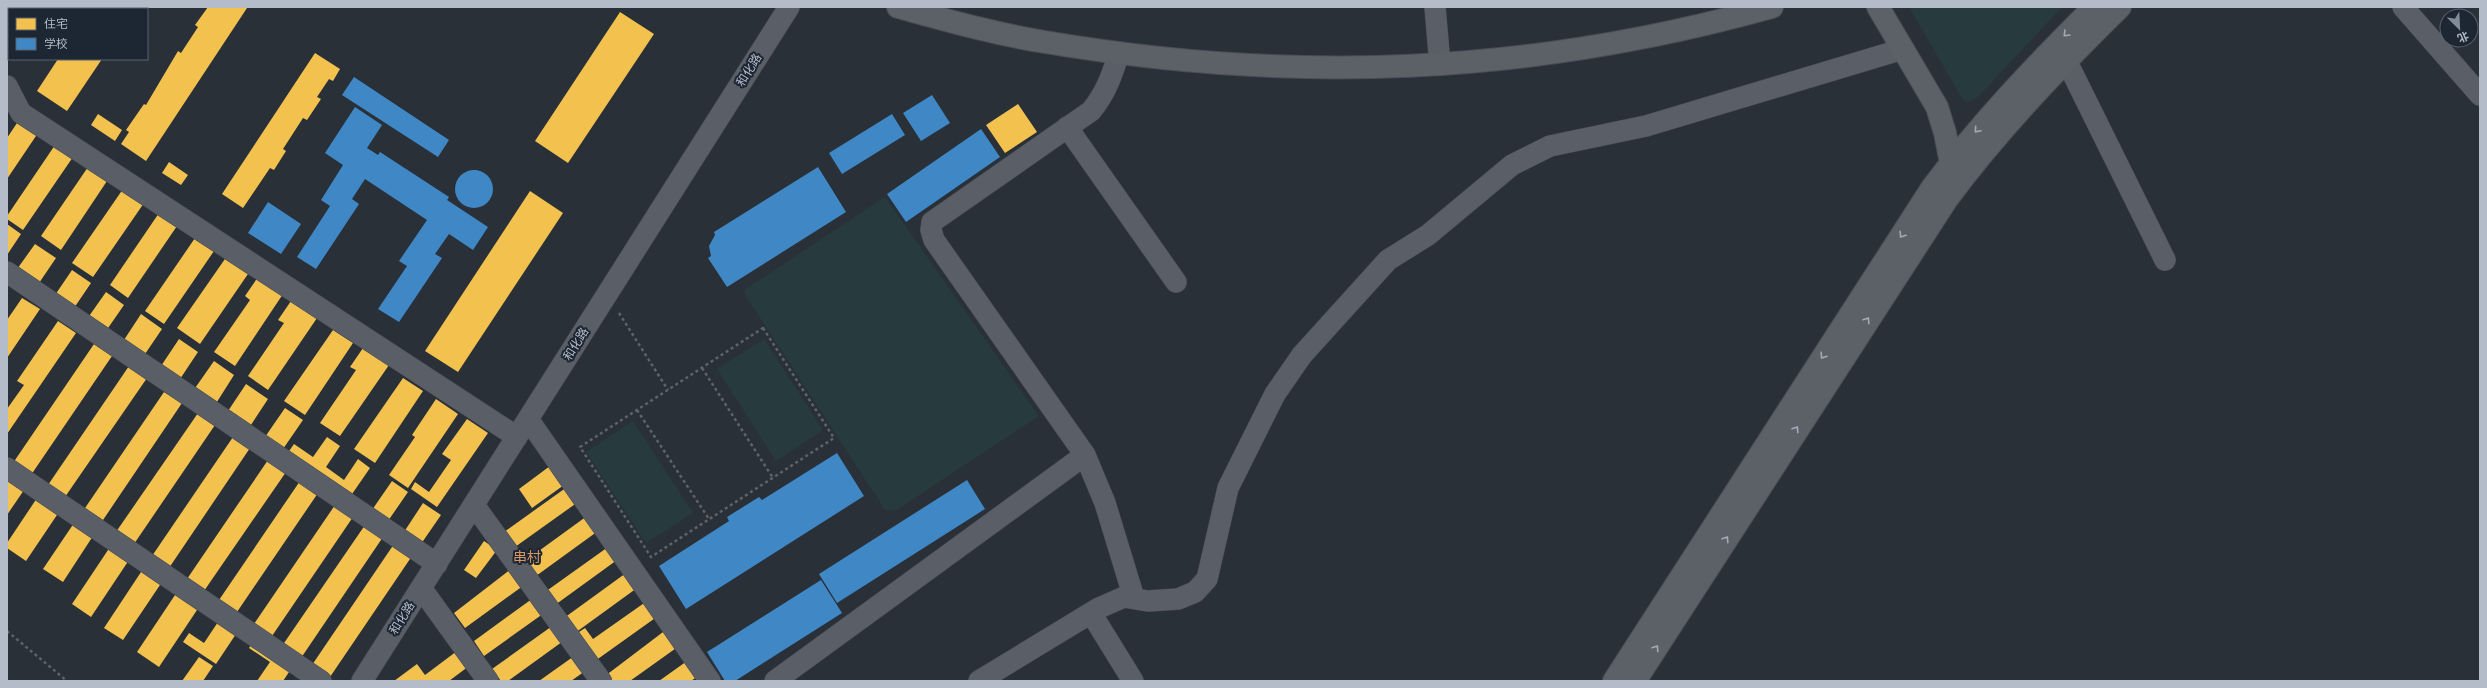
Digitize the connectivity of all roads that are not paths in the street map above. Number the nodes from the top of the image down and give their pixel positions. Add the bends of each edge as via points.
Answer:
1 (789, 7) edge
2 (898, 7) edge
3 (1436, 7) edge
4 (1772, 7) edge
5 (1878, 7) edge
6 (2094, 7) edge
7 (2120, 7) edge
8 (2403, 7) edge
9 (1903, 49) junction
10 (1119, 53) junction
11 (2066, 60) junction
12 (1440, 65) junction
13 (7, 86) edge
14 (2480, 95) edge
15 (1067, 127) junction
16 (1951, 163) junction
17 (2165, 260) dead end
18 (7, 272) edge
19 (1176, 282) dead end
20 (528, 419) junction
21 (517, 437) junction
22 (1085, 455) junction
23 (7, 468) edge
24 (474, 505) junction
25 (437, 564) junction
26 (421, 588) junction
27 (1134, 598) junction
28 (1091, 613) junction
29 (370, 677) edge
30 (321, 681) edge
31 (488, 681) edge
32 (600, 681) edge
33 (710, 681) edge
34 (775, 681) edge
35 (979, 681) edge
36 (1132, 681) edge
37 (1614, 681) edge
38 (1635, 681) edge

1 - 20 street, 和化路
2 - 10 main road via 1028,39
3 - 12 street
4 - 12 main road via 1719,22 1624,42 1541,56
5 - 9 main road
6 -> 16 main road via 2015,86
7 - 11 main road
8 - 14 street
9 - 16 main road via 1937,108
9 - 27 street via 1646,126 1550,146 1512,165 1428,235 1388,260 1302,355 1274,394 1228,488 1204,584 1178,599 1148,601
10 - 12 main road via 1195,63 1308,68
10 - 15 street via 1103,97 1091,111
11 - 17 street
38 -> 11 main road via 1804,416 1947,199 1981,153
13 - 21 street via 21,113
15 - 19 street
15 - 22 street via 932,222 931,230 934,240
16 -> 37 main road via 1798,394
18 - 25 street
20 - 21 street, 和化路
20 - 33 street
21 - 24 street, 和化路
22 - 27 street via 1105,503
22 - 34 street
23 - 30 street
24 - 25 street, 和化路
24 - 32 street
25 - 26 street, 和化路
26 - 29 street, 和化路
26 - 31 street
27 - 28 street via 1124,598
28 - 35 street
28 - 36 street

